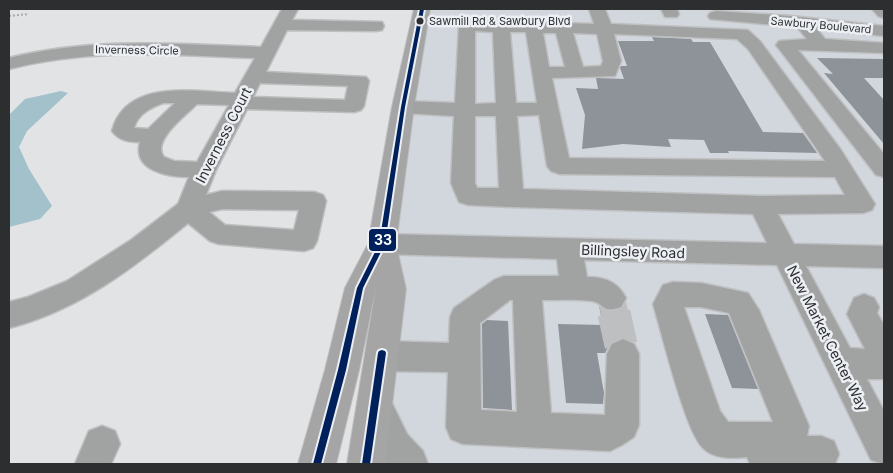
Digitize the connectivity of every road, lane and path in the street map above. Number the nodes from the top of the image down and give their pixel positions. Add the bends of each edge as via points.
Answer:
1 (422, 9) edge
2 (817, 9) edge
3 (880, 9) edge
4 (665, 12) edge
5 (884, 12) edge
6 (29, 14) dead end
7 (598, 14) edge
8 (748, 14) edge
9 (9, 16) edge
10 (286, 17) edge
11 (803, 23) junction
12 (376, 26) dead end
13 (501, 26) junction
14 (831, 26) junction
15 (534, 27) junction
16 (563, 28) junction
17 (884, 31) edge
18 (820, 44) junction
19 (884, 48) edge
20 (266, 53) junction
21 (9, 63) edge
22 (541, 73) junction
23 (576, 73) junction
24 (253, 78) junction
25 (192, 98) junction
26 (240, 101) junction
27 (403, 107) junction
28 (507, 109) junction
29 (548, 109) junction
30 (465, 110) junction
31 (153, 136) junction
32 (735, 168) junction
33 (842, 169) junction
34 (884, 169) edge
35 (204, 170) junction
36 (512, 198) junction
37 (761, 205) junction
38 (382, 244) junction
39 (569, 249) junction
40 (785, 255) junction
41 (884, 257) edge
42 (527, 287) junction
43 (575, 289) junction
44 (611, 298) dead end
45 (864, 307) dead end
46 (9, 315) edge
47 (623, 354) tunnel mouth
48 (884, 354) edge
49 (382, 356) junction
50 (465, 358) junction
51 (840, 363) junction
52 (884, 364) edge
53 (374, 405) junction
54 (535, 430) junction
55 (884, 448) edge
56 (802, 449) junction
57 (718, 454) dead end
58 (317, 464) edge
59 (366, 464) edge
60 (410, 464) edge

1 - 27 main road
2 - 14 street
3 - 5 street
4 - 8 street, Sawbury Boulevard
6 - 9 path
7 - 16 street
7 - 23 street via 612,61 608,72
7 - 33 street via 742,34 754,45
8 - 11 street, Sawbury Boulevard
10 - 12 street
10 - 20 street, Inverness Court
11 - 14 street, Sawbury Boulevard
11 - 18 street
13 - 15 street
13 - 28 street
13 - 30 street via 467,26
14 - 17 street, Sawbury Boulevard
15 - 16 street
15 - 22 street
16 - 23 street
18 - 19 street
18 - 34 street via 785,45
20 - 21 street, Inverness Circle via 97,49 65,51
20 - 24 street, Inverness Court
22 - 23 street
22 - 29 street
24 - 26 street, Inverness Court
24 - 26 street via 359,81 354,106
25 - 26 street
25 - 31 street
25 - 31 street via 152,99 141,104 123,124 122,131 131,135
26 - 35 street, Inverness Court
27 - 30 street
27 - 38 main road
28 - 29 street
28 - 30 street
28 - 36 street
29 - 32 street via 559,166
30 - 36 street via 463,183 468,196
31 - 35 street via 149,146 156,164 167,168
32 - 33 street
32 - 37 street, New Market Center Way
33 - 37 street via 864,204
35 - 46 street, Inverness Court via 188,209 140,247 77,289
36 - 37 street
37 - 40 street, New Market Center Way
38 - 39 street, Billingsley Road
38 - 49 main road via 391,289
38 - 58 main road via 360,288
39 - 40 street, Billingsley Road
39 - 43 street
40 - 41 street, Billingsley Road
40 - 51 street, New Market Center Way
42 - 43 street
42 - 50 street via 504,288 465,317
42 - 54 street
43 - 44 street via 600,289
45 - 48 street via 862,314
47 - 54 street via 622,425 610,433
49 - 50 street
49 - 53 main road
50 - 54 street via 463,427
51 - 52 street
51 - 55 street, New Market Center Way
53 - 59 main road
53 - 60 street via 394,447
56 - 56 street via 738,302 701,294 673,294 668,304 681,347 706,421 716,436 723,440
56 - 57 street

